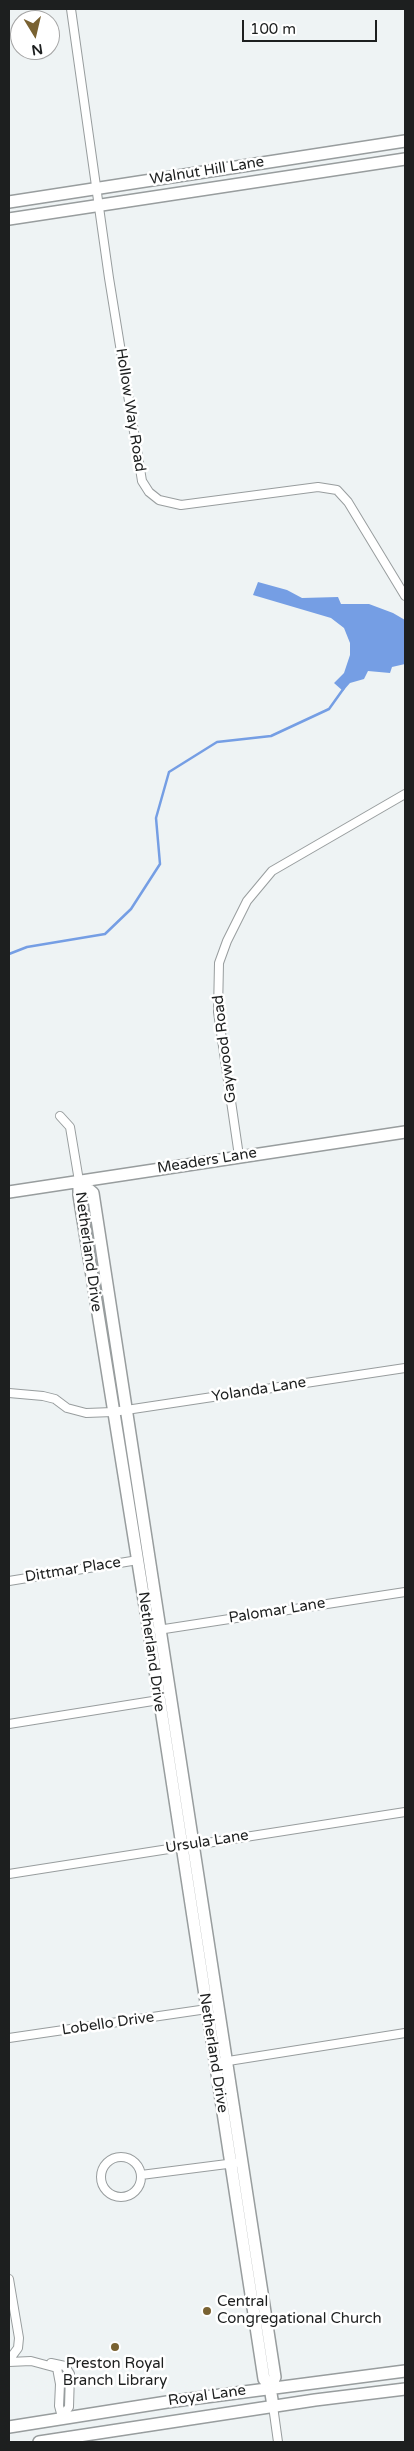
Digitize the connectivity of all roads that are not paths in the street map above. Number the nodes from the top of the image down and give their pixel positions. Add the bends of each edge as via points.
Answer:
1 (71, 9) edge
2 (405, 141) edge
3 (405, 160) edge
4 (96, 188) junction
5 (9, 202) edge
6 (99, 206) junction
7 (9, 219) edge
8 (405, 596) edge
9 (405, 794) edge
10 (60, 1116) dead end
11 (405, 1132) edge
12 (239, 1156) junction
13 (79, 1181) junction
14 (9, 1192) edge
15 (405, 1368) edge
16 (9, 1393) edge
17 (126, 1410) junction
18 (113, 1412) junction
19 (138, 1560) junction
20 (9, 1580) edge
21 (405, 1592) edge
22 (161, 1629) junction
23 (149, 1631) junction
24 (159, 1700) junction
25 (9, 1724) edge
26 (177, 1736) junction
27 (164, 1738) junction
28 (405, 1812) edge
29 (193, 1844) junction
30 (181, 1846) junction
31 (9, 1874) edge
32 (210, 1952) junction
33 (198, 1954) junction
34 (207, 2009) junction
35 (405, 2033) edge
36 (9, 2038) edge
37 (221, 2062) junction
38 (236, 2163) junction
39 (141, 2175) junction
40 (9, 2279) edge
41 (9, 2361) edge
42 (45, 2364) junction
43 (405, 2371) edge
44 (270, 2387) junction
45 (405, 2389) edge
46 (167, 2402) junction
47 (273, 2406) junction
48 (62, 2417) junction
49 (169, 2422) junction
50 (9, 2427) edge
51 (64, 2438) junction
52 (39, 2442) edge
53 (278, 2442) edge

1 - 4 street, Hollow Way Road
2 - 4 street, Walnut Hill Lane
3 - 6 street, Walnut Hill Lane
4 - 5 street, Walnut Hill Lane
4 - 6 street, Hollow Way Road
6 - 7 street, Walnut Hill Lane
6 - 8 street, Hollow Way Road via 139,471 149,492 159,500 181,505 330,487 348,502
9 - 12 street, Gaywood Road via 272,871 247,901 230,934 219,963 218,1012
10 - 13 street via 70,1127
11 - 12 street, Meaders Lane
12 - 13 street, Meaders Lane
13 - 14 street, Meaders Lane
13 - 17 street, Netherland Drive via 93,1193
13 - 18 street, Netherland Drive
15 - 17 street, Yolanda Lane
16 - 18 street, Yolanda Lane via 55,1399 67,1408 86,1413
17 - 18 street, Yolanda Lane
17 - 22 street, Netherland Drive
18 - 19 street, Netherland Drive
19 - 20 street, Dittmar Place
19 - 23 street, Netherland Drive
21 - 22 street, Palomar Lane
22 - 23 street, Palomar Lane
22 - 26 street, Netherland Drive
23 - 24 street, Netherland Drive
24 - 25 street
24 - 27 street, Netherland Drive
26 - 27 street
26 - 29 street, Netherland Drive
27 - 30 street, Netherland Drive
28 - 29 street, Ursula Lane
29 - 30 street, Ursula Lane
29 - 32 street, Netherland Drive
30 - 31 street, Ursula Lane
30 - 33 street, Netherland Drive
32 - 33 street
32 - 37 street, Netherland Drive
33 - 34 street, Netherland Drive
34 - 36 street, Lobello Drive
34 - 37 street, Netherland Drive
35 - 37 street
37 - 38 street, Netherland Drive
38 - 39 street
38 - 44 street, Netherland Drive via 275,2377
39 - 39 street via 137,2190 126,2196 113,2195 102,2184 101,2172 116,2156 130,2158
40 - 41 street via 19,2338 18,2348
41 - 42 street
42 - 48 street via 57,2368
42 - 48 street via 65,2366 70,2374 69,2407
43 - 44 street, Royal Lane
44 - 46 street, Royal Lane
44 - 47 street, Netherland Drive
45 - 47 street, Royal Lane
46 - 48 street, Royal Lane
46 - 49 street
47 - 49 street, Royal Lane
47 - 53 street, Netherland Drive
48 - 50 street, Royal Lane
48 - 51 street
49 - 51 street, Royal Lane
51 - 52 street, Royal Lane

